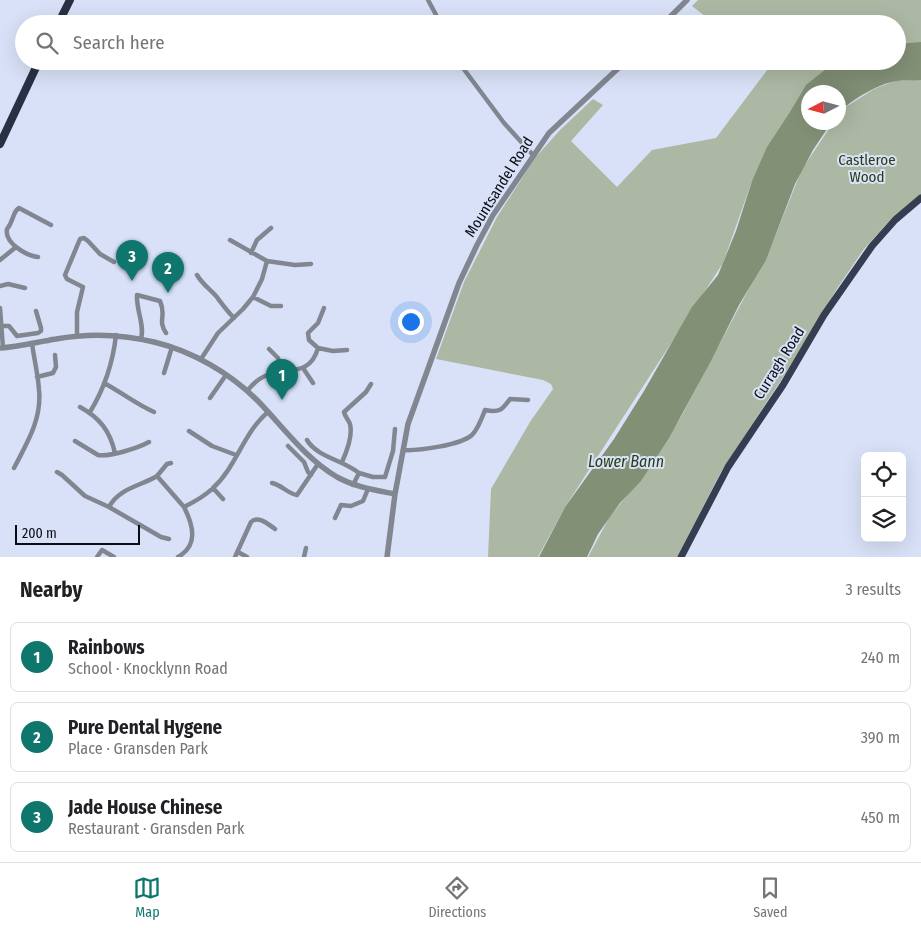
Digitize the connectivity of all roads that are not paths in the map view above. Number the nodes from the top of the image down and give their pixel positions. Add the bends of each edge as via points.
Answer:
1 (70, 0) edge
2 (428, 0) edge
3 (687, 0) edge
4 (62, 15) edge
5 (436, 15) edge
6 (672, 15) edge
7 (35, 70) edge
8 (464, 70) edge
9 (617, 70) edge
10 (0, 144) edge
11 (533, 155) junction
12 (921, 198) edge
13 (51, 225) dead end
14 (271, 228) dead end
15 (230, 240) dead end
16 (16, 247) junction
17 (251, 253) junction
18 (38, 257) dead end
19 (0, 260) edge
20 (267, 261) junction
21 (114, 262) dead end
22 (311, 264) dead end
23 (198, 275) dead end
24 (0, 286) edge
25 (25, 288) dead end
26 (253, 297) junction
27 (281, 306) dead end
28 (0, 308) edge
29 (324, 308) dead end
30 (36, 311) dead end
31 (234, 318) junction
32 (2, 326) junction
33 (166, 333) dead end
34 (77, 336) junction
35 (116, 336) junction
36 (141, 339) junction
37 (32, 343) junction
38 (172, 347) junction
39 (2, 348) edge
40 (318, 348) junction
41 (269, 349) dead end
42 (347, 350) dead end
43 (55, 355) dead end
44 (201, 360) junction
45 (303, 368) junction
46 (282, 371) junction
47 (164, 373) dead end
48 (226, 374) junction
49 (38, 377) junction
50 (104, 383) junction
51 (314, 383) dead end
52 (371, 384) dead end
53 (247, 391) junction
54 (210, 398) dead end
55 (528, 400) dead end
56 (80, 407) dead end
57 (90, 412) junction
58 (154, 412) dead end
59 (268, 412) junction
60 (395, 429) dead end
61 (190, 431) dead end
62 (307, 440) dead end
63 (75, 441) dead end
64 (149, 442) dead end
65 (288, 446) dead end
66 (403, 450) junction
67 (115, 453) junction
68 (236, 455) junction
69 (342, 462) junction
70 (171, 463) dead end
71 (318, 464) junction
72 (14, 468) dead end
73 (57, 472) dead end
74 (358, 472) junction
75 (311, 475) junction
76 (157, 476) junction
77 (272, 483) dead end
78 (354, 484) junction
79 (213, 488) junction
80 (368, 489) junction
81 (395, 494) junction
82 (223, 499) dead end
83 (109, 507) junction
84 (184, 507) junction
85 (335, 518) dead end
86 (275, 529) dead end
87 (169, 539) dead end
88 (306, 548) dead end
89 (237, 555) edge
90 (98, 557) edge
91 (114, 557) edge
92 (178, 557) edge
93 (247, 557) edge
94 (304, 557) edge
95 (387, 557) edge
96 (681, 557) edge

1 - 4 highway
2 - 5 street
3 - 6 street
7 - 10 highway
8 - 11 street
9 - 11 street, Mountsandel Road via 557,125
11 - 66 street, Mountsandel Road via 493,215 460,283 408,424
12 - 96 main road, Curragh Road via 872,246 824,315 783,385 728,467
13 - 16 street via 18,208 7,232
14 - 17 street via 258,240
15 - 17 street
16 - 18 street via 25,254
16 - 19 street
17 - 20 street
20 - 22 street
20 - 26 street
21 - 34 street via 84,238 80,239 65,277 83,288 77,312
23 - 31 street
24 - 25 street via 8,284
26 - 27 street via 271,306
26 - 31 street
28 - 32 street
29 - 40 street via 318,323 308,333 309,340
30 - 32 street via 42,328 38,333 17,336 9,326
31 - 44 street via 218,333
32 - 39 street
33 - 36 street via 162,326 164,312 160,301 138,295 136,304
34 - 35 street
34 - 37 street
35 - 36 street
35 - 50 street
36 - 38 street
37 - 39 street
37 - 49 street
38 - 44 street
38 - 47 street
40 - 42 street
40 - 45 street via 316,356
41 - 46 street via 278,358
43 - 49 street via 53,373
44 - 48 street
45 - 46 street
45 - 51 street
46 - 53 street via 260,378
48 - 53 street
48 - 54 street
49 - 72 street via 40,395 36,422
50 - 57 street
50 - 58 street
52 - 69 street via 344,412 350,437
53 - 59 street
55 - 66 street via 510,399 502,409 494,412 485,410 474,433 466,439 424,450
56 - 57 street
57 - 67 street via 105,426
59 - 68 street via 253,426
59 - 71 street
60 - 74 street via 393,451 385,477
61 - 68 street via 212,446
62 - 69 street via 327,457
63 - 67 street via 98,455
64 - 67 street
65 - 75 street via 306,464
66 - 81 street, Mountsandel Road
68 - 79 street
69 - 74 street
70 - 76 street
71 - 75 street
71 - 78 street
73 - 83 street via 85,496
74 - 78 street
75 - 77 street via 297,495
76 - 83 street via 124,491
76 - 84 street
78 - 80 street
79 - 82 street
79 - 84 street
80 - 81 street
80 - 85 street via 363,501 350,506 340,505
81 - 95 street, Mountsandel Road
83 - 87 street
84 - 92 street via 193,538 186,552
86 - 89 street via 254,519
88 - 94 street
89 - 93 street
90 - 91 street via 102,550

